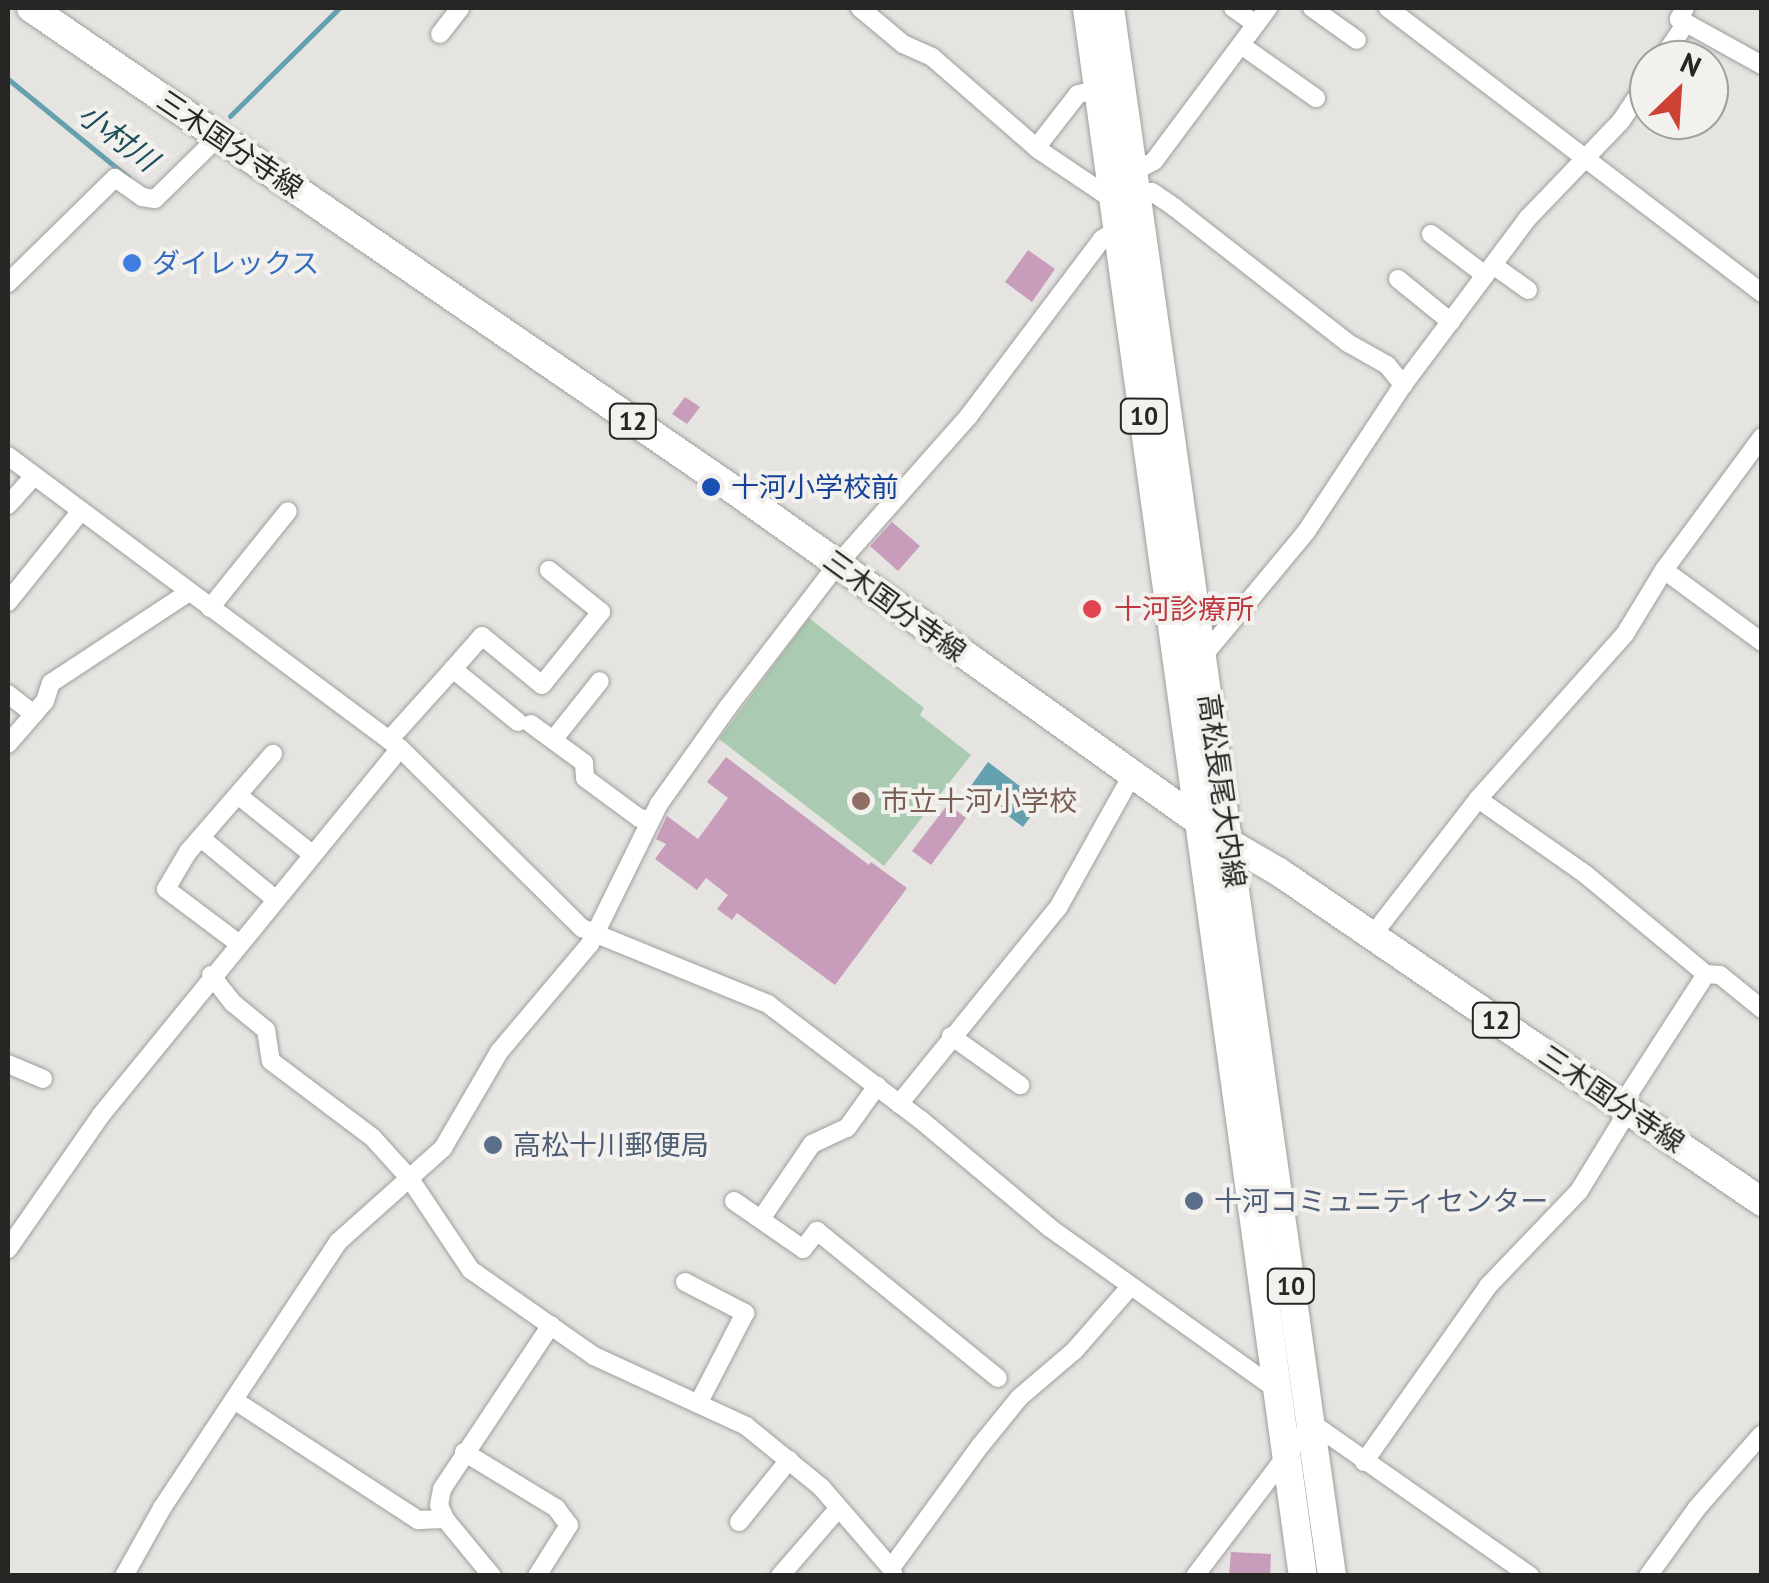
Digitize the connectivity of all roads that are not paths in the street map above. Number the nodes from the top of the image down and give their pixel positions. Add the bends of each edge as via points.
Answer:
1 (31, 8) edge
2 (460, 8) edge
3 (860, 8) edge
4 (1087, 8) edge
5 (1110, 8) edge
6 (1234, 8) edge
7 (1268, 8) edge
8 (1312, 8) edge
9 (1388, 8) edge
10 (1685, 15) edge
11 (1256, 24) junction
12 (440, 34) dead end
13 (1356, 40) dead end
14 (1672, 40) edge
15 (1241, 45) junction
16 (1762, 65) edge
17 (1098, 90) junction
18 (1316, 98) dead end
19 (1629, 109) edge
20 (218, 136) junction
21 (1036, 148) junction
22 (1585, 162) junction
23 (1124, 184) junction
24 (1129, 224) junction
25 (1432, 234) dead end
26 (1489, 270) junction
27 (1398, 279) dead end
28 (8, 283) edge
29 (1528, 290) dead end
30 (1762, 293) edge
31 (1451, 322) junction
32 (1404, 385) junction
33 (1762, 437) edge
34 (8, 456) edge
35 (34, 476) junction
36 (8, 505) edge
37 (288, 511) dead end
38 (80, 512) junction
39 (837, 565) junction
40 (550, 570) dead end
41 (1664, 570) junction
42 (189, 592) junction
43 (8, 602) edge
44 (210, 608) junction
45 (1762, 642) edge
46 (1203, 656) junction
47 (453, 668) junction
48 (600, 682) dead end
49 (8, 694) edge
50 (34, 714) junction
51 (553, 740) junction
52 (8, 744) edge
53 (395, 744) junction
54 (273, 754) dead end
55 (1132, 775) junction
56 (240, 796) junction
57 (1478, 799) junction
58 (651, 820) junction
59 (1202, 824) junction
60 (200, 838) junction
61 (1229, 843) junction
62 (312, 854) junction
63 (275, 899) junction
64 (596, 933) junction
65 (1371, 937) junction
66 (238, 943) junction
67 (1706, 974) junction
68 (212, 975) junction
69 (1762, 1009) edge
70 (950, 1036) junction
71 (8, 1064) edge
72 (43, 1079) dead end
73 (1020, 1085) dead end
74 (877, 1086) junction
75 (899, 1104) junction
76 (1624, 1108) junction
77 (410, 1179) junction
78 (734, 1201) dead end
79 (1762, 1202) edge
80 (761, 1219) junction
81 (8, 1249) edge
82 (686, 1282) dead end
83 (1130, 1287) junction
84 (551, 1325) junction
85 (998, 1378) dead end
86 (1276, 1387) junction
87 (234, 1400) junction
88 (698, 1404) junction
89 (1311, 1422) junction
90 (1762, 1434) edge
91 (464, 1452) junction
92 (1285, 1455) junction
93 (789, 1460) junction
94 (1364, 1462) junction
95 (840, 1508) junction
96 (445, 1519) junction
97 (739, 1522) dead end
98 (892, 1572) edge
99 (124, 1576) edge
100 (492, 1576) edge
101 (537, 1576) edge
102 (780, 1576) edge
103 (1195, 1576) edge
104 (1303, 1576) edge
105 (1332, 1576) edge
106 (1530, 1576) edge
107 (1648, 1576) edge

1 - 20 main road, 三木国分寺線 / 12
2 - 12 street
3 - 21 street via 903,44 932,57
4 - 17 main road, 高松長尾大内線 / 10
5 - 23 main road, 高松長尾大内線 / 10
6 - 11 street
7 - 11 street
8 - 13 street
9 - 22 street
10 - 14 street
10 - 16 street
11 - 15 street
15 - 18 street
15 - 23 street via 1154,161
17 - 21 street via 1078,94
17 - 23 main road, 高松長尾大内線 / 10
19 - 22 street
20 - 28 street via 154,199 115,178
20 - 39 main road, 三木国分寺線 / 12
21 - 23 street via 1103,194
22 - 26 street via 1528,218
22 - 30 street
23 - 24 main road, 高松長尾大内線 / 10
23 - 32 street via 1174,207
24 - 39 street via 1102,239 968,417
24 - 46 main road, 高松長尾大内線 / 10
24 - 59 main road, 高松長尾大内線 / 10
25 - 26 street
26 - 29 street
26 - 31 street
27 - 31 street
31 - 32 street
32 - 46 street via 1306,532
33 - 41 street
34 - 35 street
35 - 36 street
35 - 38 street
37 - 44 street
38 - 42 street
38 - 43 street
39 - 55 main road, 三木国分寺線 / 12
39 - 58 street
40 - 47 street via 601,612 542,685 482,636
41 - 45 street
41 - 57 street via 1625,634
42 - 44 street
42 - 50 street via 52,683
44 - 53 street
46 - 61 main road, 高松長尾大内線 / 10
47 - 51 street
47 - 53 street
48 - 51 street
49 - 50 street
50 - 52 street
51 - 58 street via 584,763 585,778
53 - 62 street
53 - 64 street via 582,928
54 - 56 street
55 - 59 main road, 三木国分寺線 / 12
55 - 70 street via 1058,908
56 - 60 street
56 - 62 street
57 - 65 street
57 - 67 street via 1586,874
58 - 64 street
59 - 61 main road, 三木国分寺線 / 12
59 - 86 main road, 高松長尾大内線 / 10
60 - 63 street
60 - 66 street via 166,889
61 - 65 main road, 三木国分寺線 / 12
61 - 89 main road, 高松長尾大内線 / 10
62 - 63 street
63 - 66 street
64 - 74 street via 768,1004
64 - 77 street via 498,1052 443,1148
65 - 76 main road, 三木国分寺線 / 12
66 - 68 street
67 - 69 street via 1720,975
67 - 76 street
68 - 77 street via 233,1004 266,1030 270,1061 373,1138
68 - 81 street via 101,1115
70 - 73 street
70 - 75 street
71 - 72 street
74 - 75 street
74 - 80 street via 847,1128 812,1144
75 - 83 street
76 - 79 main road, 三木国分寺線 / 12
76 - 94 street via 1578,1192 1488,1286
77 - 84 street via 471,1270
77 - 87 street via 338,1242
78 - 80 street
80 - 85 street via 803,1249 817,1232
82 - 88 street via 745,1313
83 - 86 street
83 - 98 street via 1075,1350 1020,1397
84 - 88 street via 594,1356
84 - 91 street
86 - 89 street
86 - 92 main road, 高松長尾大内線 / 10
87 - 96 street via 418,1520
87 - 99 street
88 - 93 street via 746,1426
89 - 92 street
89 - 94 street
89 - 105 main road, 高松長尾大内線 / 10
90 - 107 street
91 - 96 street via 442,1488
91 - 101 street via 556,1508 569,1524
92 - 103 street
92 - 104 main road, 高松長尾大内線 / 10
93 - 95 street
93 - 97 street
94 - 106 street
95 - 98 street
95 - 102 street
96 - 100 street

